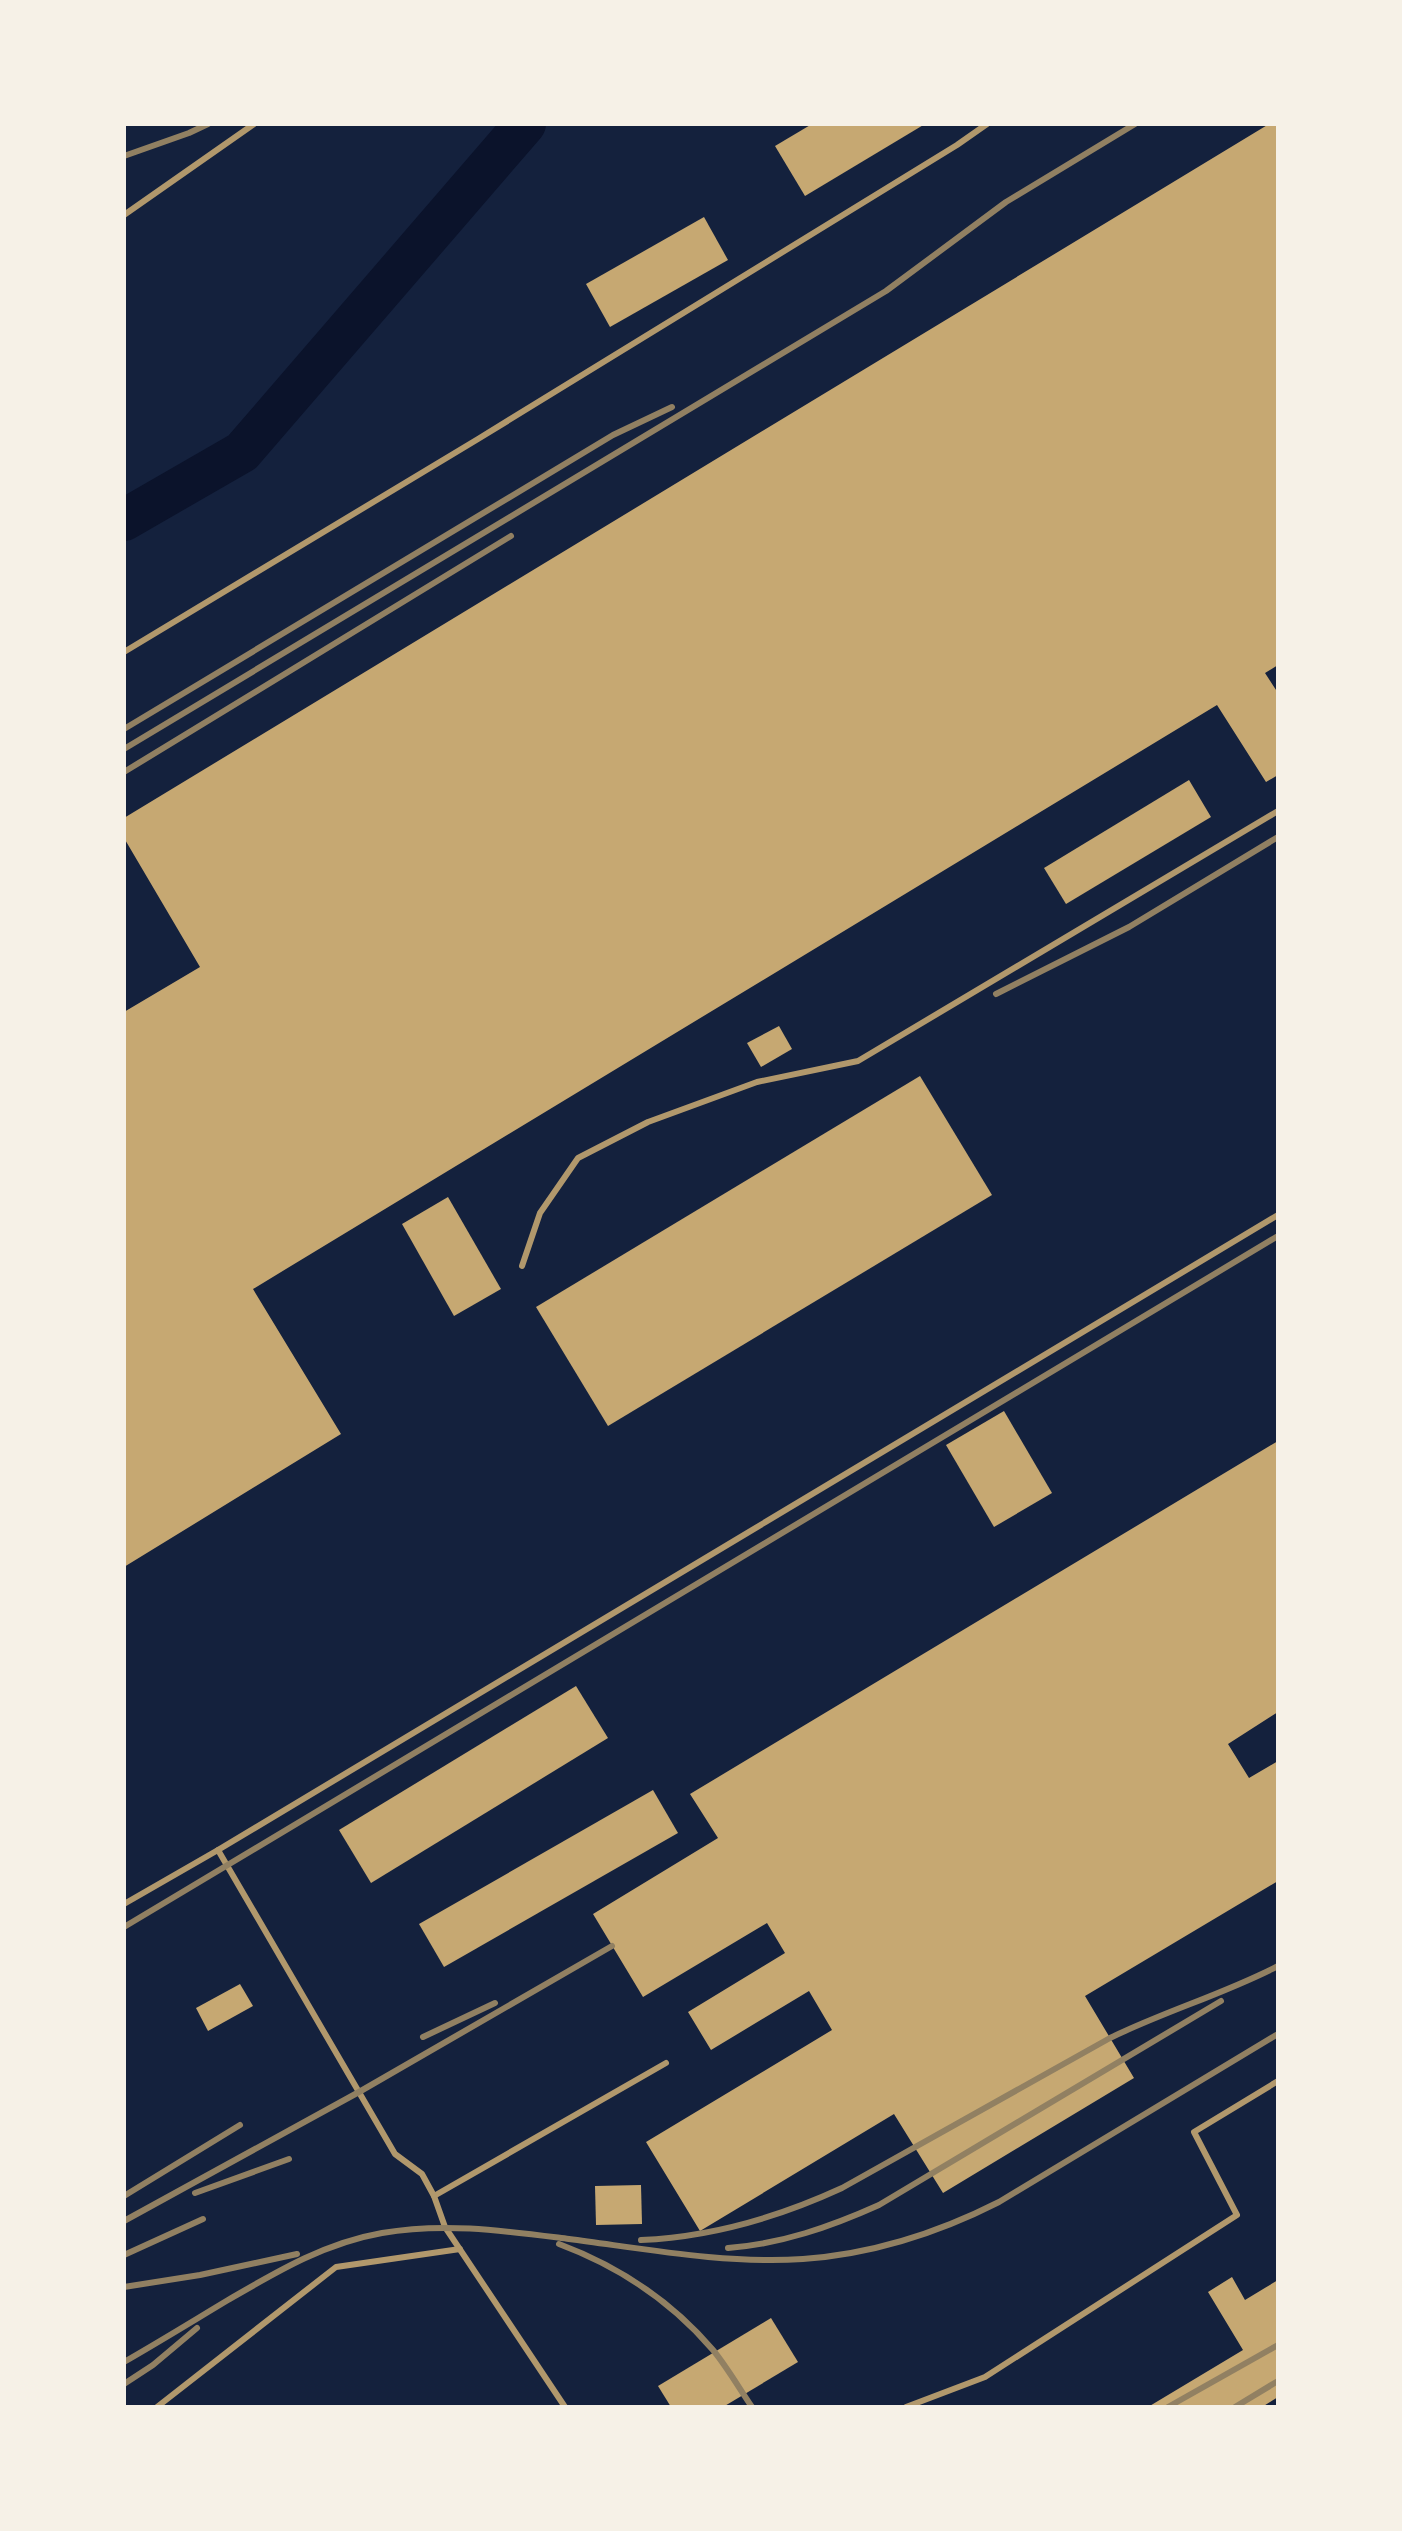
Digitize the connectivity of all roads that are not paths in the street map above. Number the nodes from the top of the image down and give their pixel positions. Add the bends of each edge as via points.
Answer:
1 (254, 124) edge
2 (987, 124) edge
3 (124, 215) edge
4 (124, 652) edge
5 (1278, 811) edge
6 (1278, 1215) edge
7 (522, 1266) dead end
8 (218, 1850) junction
9 (124, 1904) edge
10 (666, 2063) dead end
11 (1278, 2081) edge
12 (434, 2196) junction
13 (460, 2249) junction
14 (157, 2407) edge
15 (565, 2407) edge
16 (906, 2407) edge

1 - 3 lane
2 - 4 lane
5 - 7 lane via 858,1061 757,1082 648,1122 578,1158 540,1213
6 - 8 lane
8 - 9 lane
8 - 12 lane via 395,2154 422,2174
10 - 12 lane
11 - 16 lane via 1194,2132 1237,2215 985,2377
12 - 13 lane
13 - 14 lane via 336,2267
13 - 15 lane

